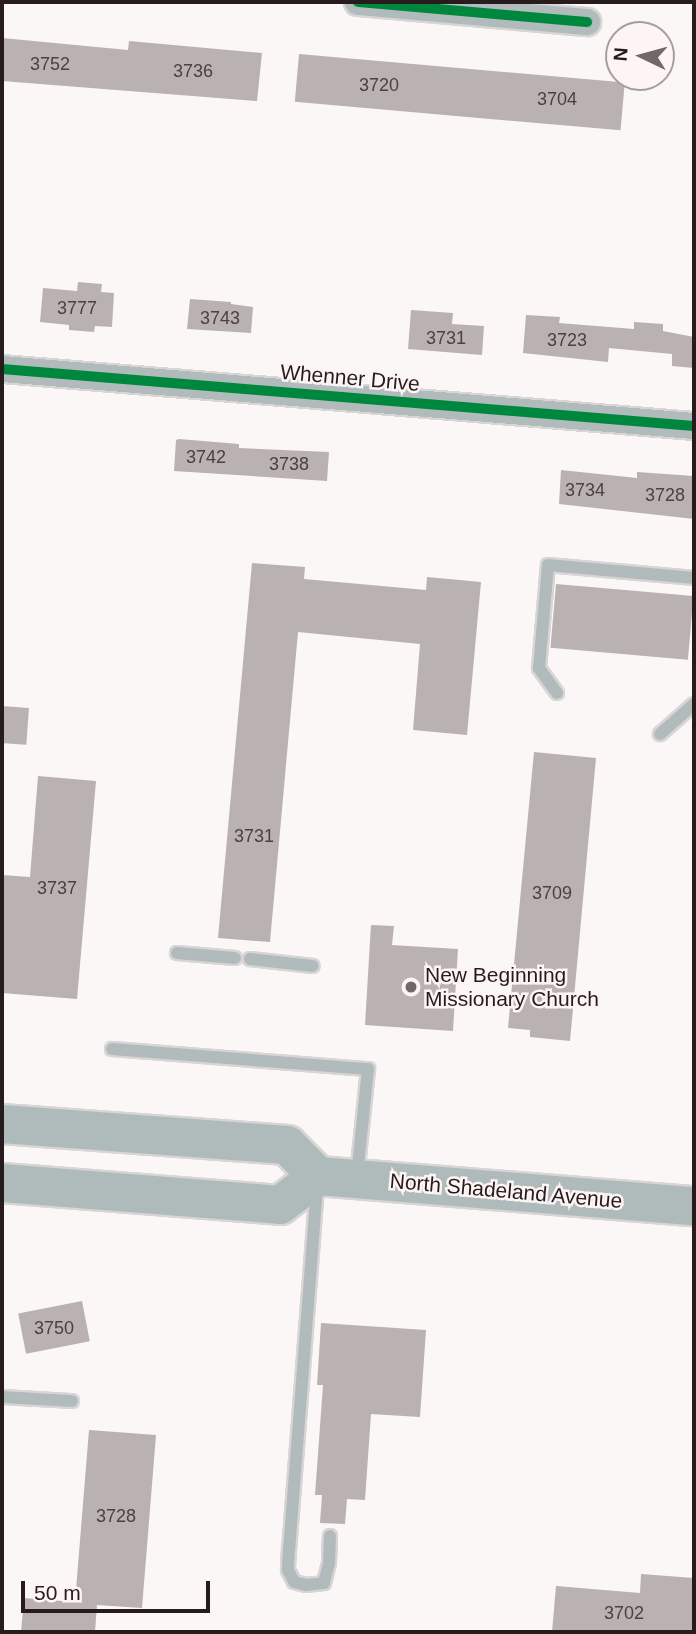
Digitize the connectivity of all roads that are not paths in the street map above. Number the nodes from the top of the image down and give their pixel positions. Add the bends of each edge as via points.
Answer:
1 (358, 2) edge
2 (506, 8) edge
3 (587, 22) dead end
4 (2, 369) edge
5 (694, 426) edge
6 (694, 578) edge
7 (557, 693) dead end
8 (694, 704) edge
9 (660, 734) dead end
10 (177, 953) dead end
11 (235, 958) dead end
12 (250, 959) dead end
13 (313, 966) dead end
14 (112, 1049) dead end
15 (2, 1124) edge
16 (318, 1176) junction
17 (357, 1179) junction
18 (2, 1183) edge
19 (694, 1206) edge
20 (2, 1397) edge
21 (72, 1401) dead end
22 (330, 1536) dead end

1 - 2 street
2 - 3 street
4 - 5 street, Whenner Drive
6 - 7 lane via 548,565 539,668
8 - 9 lane
10 - 11 lane
12 - 13 lane
14 - 17 lane via 368,1069
15 - 16 main road via 287,1145
16 - 17 main road, North Shadeland Avenue
16 - 18 main road via 279,1205
16 - 22 lane via 289,1548 288,1570 294,1582 324,1583
17 - 19 main road, North Shadeland Avenue
20 - 21 lane

